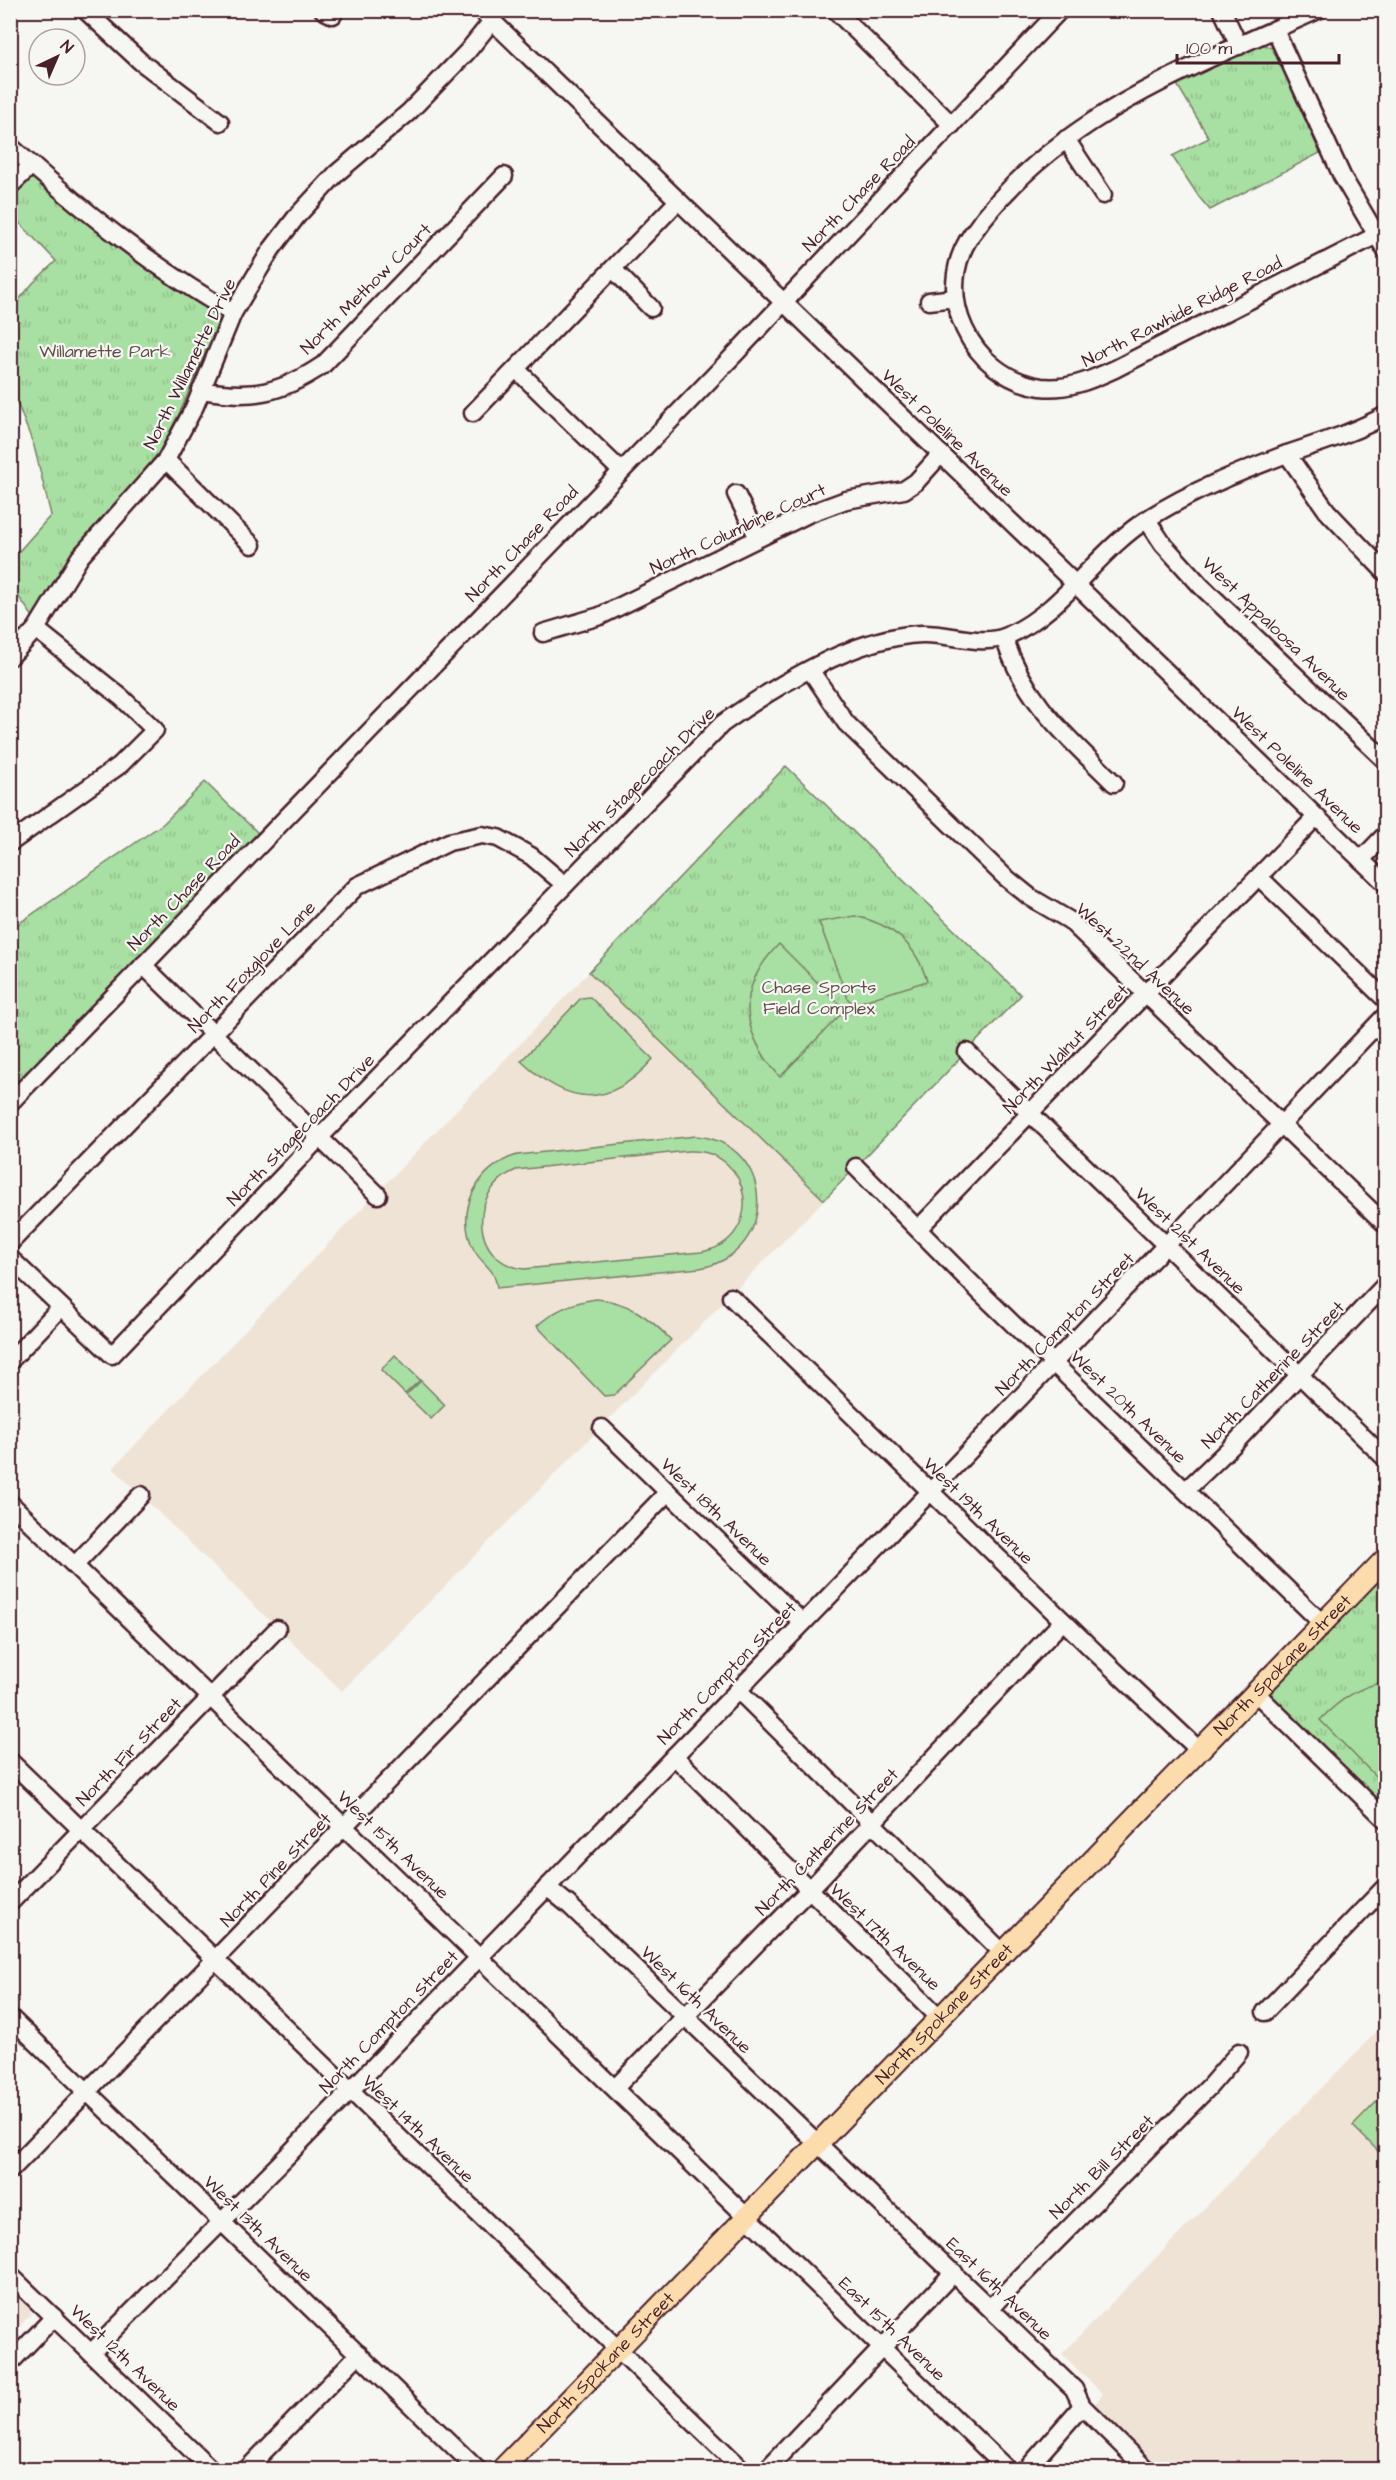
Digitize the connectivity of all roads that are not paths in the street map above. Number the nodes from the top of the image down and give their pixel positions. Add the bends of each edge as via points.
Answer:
1 (85, 10) edge
2 (835, 10) edge
3 (1060, 10) edge
4 (1222, 10) edge
5 (1318, 10) edge
6 (486, 16) edge
7 (1275, 30) junction
8 (1239, 46) junction
9 (220, 122) dead end
10 (952, 125) junction
11 (1066, 139) junction
12 (10, 146) edge
13 (32, 165) junction
14 (504, 176) dead end
15 (10, 186) edge
16 (1103, 195) dead end
17 (677, 201) junction
18 (1375, 236) junction
19 (1386, 251) edge
20 (612, 269) junction
21 (954, 298) junction
22 (929, 301) dead end
23 (782, 302) junction
24 (651, 308) dead end
25 (233, 312) junction
26 (516, 369) junction
27 (201, 390) junction
28 (473, 413) dead end
29 (1386, 415) edge
30 (941, 454) junction
31 (1287, 454) junction
32 (166, 460) junction
33 (621, 471) junction
34 (736, 494) dead end
35 (1147, 519) junction
36 (758, 538) junction
37 (252, 544) dead end
38 (1386, 573) edge
39 (1075, 582) junction
40 (36, 629) junction
41 (543, 633) dead end
42 (1004, 638) junction
43 (10, 657) edge
44 (811, 671) junction
45 (1386, 761) edge
46 (1114, 783) dead end
47 (1316, 817) junction
48 (1386, 834) edge
49 (10, 843) edge
50 (1361, 860) junction
51 (1259, 877) junction
52 (1386, 884) edge
53 (566, 885) junction
54 (143, 965) junction
55 (1146, 994) junction
56 (1386, 1000) edge
57 (1386, 1015) edge
58 (214, 1034) junction
59 (967, 1052) dead end
60 (10, 1103) edge
61 (1031, 1113) junction
62 (1281, 1126) junction
63 (320, 1137) junction
64 (856, 1167) dead end
65 (378, 1195) dead end
66 (1386, 1225) edge
67 (918, 1229) junction
68 (10, 1244) edge
69 (1167, 1245) junction
70 (10, 1258) edge
71 (1386, 1284) edge
72 (731, 1297) dead end
73 (61, 1307) junction
74 (10, 1361) edge
75 (1054, 1362) junction
76 (1300, 1376) junction
77 (602, 1428) dead end
78 (1386, 1459) edge
79 (1186, 1491) junction
80 (668, 1492) junction
81 (930, 1492) junction
82 (141, 1495) dead end
83 (10, 1503) edge
84 (1386, 1558) edge
85 (75, 1565) junction
86 (1064, 1621) junction
87 (803, 1623) junction
88 (1322, 1623) junction
89 (277, 1629) dead end
90 (738, 1690) junction
91 (1254, 1692) junction
92 (211, 1696) junction
93 (1199, 1750) junction
94 (674, 1756) junction
95 (10, 1761) edge
96 (1386, 1820) edge
97 (872, 1823) junction
98 (346, 1826) junction
99 (81, 1829) junction
100 (1386, 1886) edge
101 (547, 1887) junction
102 (809, 1890) junction
103 (10, 1903) edge
104 (1003, 1953) junction
105 (480, 1956) junction
106 (216, 1960) junction
107 (1265, 2012) dead end
108 (10, 2017) edge
109 (686, 2017) junction
110 (940, 2018) junction
111 (1239, 2052) dead end
112 (616, 2087) junction
113 (88, 2091) junction
114 (350, 2091) junction
115 (817, 2142) junction
116 (10, 2171) edge
117 (748, 2215) junction
118 (222, 2221) junction
119 (954, 2272) junction
120 (10, 2275) edge
121 (991, 2307) junction
122 (54, 2317) junction
123 (618, 2349) junction
124 (884, 2349) junction
125 (91, 2353) junction
126 (359, 2354) junction
127 (10, 2363) edge
128 (1082, 2406) junction
129 (212, 2469) edge
130 (246, 2469) edge
131 (478, 2469) edge
132 (501, 2469) edge
133 (743, 2469) edge
134 (766, 2469) edge
135 (1008, 2469) edge
136 (1026, 2469) edge
137 (1147, 2469) edge

1 - 9 street via 141,62
2 - 10 street
3 - 10 street, North Chase Road
4 - 8 street
5 - 7 street, North Rawhide Ridge Road
6 - 17 street, West Poleline Avenue
6 - 25 street, North Willamette Drive via 467,52 416,105 337,173 297,216
7 - 8 street, North Rawhide Ridge Road
7 - 18 street via 1342,177
8 - 11 street, North Rawhide Ridge Road via 1143,90
10 - 23 street, North Chase Road
11 - 16 street
11 - 21 street, North Rawhide Ridge Road via 1010,191 971,235 958,264
12 - 13 street
13 - 15 street
13 - 25 street via 202,296
14 - 27 street, North Methow Court via 315,370 288,386 267,392 235,396
17 - 20 street
17 - 23 street, West Poleline Avenue
18 - 19 street
18 - 21 street, North Rawhide Ridge Road via 1125,364 1076,385 1034,385 997,369 969,340
20 - 24 street
20 - 26 street
21 - 22 street
23 - 30 street, West Poleline Avenue
23 - 33 street, North Chase Road
25 - 27 street, North Willamette Drive
26 - 28 street
26 - 33 street
27 - 32 street, North Willamette Drive
29 - 31 street, North Stagecoach Drive
30 - 36 street, North Columbine Court via 904,490 846,501
30 - 39 street, West Poleline Avenue
31 - 35 street, North Stagecoach Drive via 1204,487
31 - 38 street via 1328,511
32 - 37 street
32 - 40 street, North Willamette Drive via 81,556
33 - 54 street, North Chase Road
34 - 36 street
35 - 39 street, North Stagecoach Drive
35 - 45 street, West Appaloosa Avenue via 1163,544 1201,586
36 - 41 street, North Columbine Court via 600,616
39 - 42 street, North Stagecoach Drive via 1050,609
39 - 47 street, West Poleline Avenue
40 - 43 street, North Willamette Drive
40 - 49 street via 122,698 155,730 120,765
42 - 44 street, North Stagecoach Drive via 987,641 922,634 884,638
42 - 46 street via 1032,699
44 - 53 street, North Stagecoach Drive via 757,699 722,724
44 - 55 street, West 22nd Avenue via 846,723 996,869 1030,897 1069,920
47 - 50 street, West Poleline Avenue
47 - 51 street, North Walnut Street
48 - 50 street
50 - 52 street, West Poleline Avenue
51 - 55 street, North Walnut Street
51 - 56 street
53 - 58 street, North Foxglove Lane via 531,856 498,838 482,835 449,842 357,886
53 - 63 street, North Stagecoach Drive
54 - 58 street
54 - 60 street, North Chase Road
55 - 61 street, North Walnut Street
55 - 62 street, West 22nd Avenue
57 - 62 street, North Compton Street
58 - 63 street
58 - 68 street, North Foxglove Lane
59 - 61 street, West 21st Avenue
61 - 67 street, North Walnut Street
61 - 69 street, West 21st Avenue
62 - 66 street, West 22nd Avenue
62 - 69 street, North Compton Street
63 - 65 street
63 - 73 street, North Stagecoach Drive via 112,1355
64 - 67 street, West 20th Avenue
67 - 75 street, West 20th Avenue
69 - 75 street, North Compton Street
69 - 76 street, West 21st Avenue
70 - 73 street
71 - 76 street, North Catherine Street
72 - 81 street, West 19th Avenue
73 - 74 street
75 - 79 street, West 20th Avenue
75 - 81 street, North Compton Street
76 - 78 street, West 21st Avenue
76 - 79 street, North Catherine Street
77 - 80 street, West 18th Avenue
79 - 88 street, West 20th Avenue
80 - 87 street, West 18th Avenue
80 - 98 street, North Pine Street
81 - 86 street, West 19th Avenue
81 - 87 street, North Compton Street
82 - 85 street
83 - 85 street, West 15th Avenue
84 - 88 main road, North Spokane Street
85 - 92 street, West 15th Avenue
86 - 93 street, West 19th Avenue
86 - 97 street, North Catherine Street
87 - 90 street, North Compton Street
88 - 91 main road, North Spokane Street
89 - 92 street, North Fir Street
90 - 94 street, North Compton Street
90 - 97 street
91 - 93 main road, North Spokane Street
91 - 96 street
92 - 98 street, West 15th Avenue
92 - 99 street, North Fir Street
93 - 104 main road, North Spokane Street
94 - 101 street, North Compton Street
94 - 102 street, West 17th Avenue
95 - 99 street, West 14th Avenue
97 - 102 street, North Catherine Street
97 - 104 street
98 - 105 street, West 15th Avenue
98 - 106 street, North Pine Street
99 - 103 street, North Fir Street
99 - 106 street, West 14th Avenue
100 - 107 street
101 - 105 street, North Compton Street
101 - 109 street, West 16th Avenue
102 - 109 street, North Catherine Street
102 - 110 street, West 17th Avenue
104 - 110 main road, North Spokane Street
105 - 112 street, West 15th Avenue
105 - 114 street, North Compton Street
106 - 113 street, North Pine Street
106 - 114 street, West 14th Avenue
108 - 113 street, West 13th Avenue
109 - 112 street, North Catherine Street
109 - 115 street, West 16th Avenue
110 - 115 main road, North Spokane Street
111 - 121 street, North Bill Street
112 - 117 street, West 15th Avenue
113 - 116 street, North Pine Street
113 - 118 street, West 13th Avenue
114 - 118 street, North Compton Street
114 - 123 street, West 14th Avenue
115 - 117 main road, North Spokane Street
115 - 119 street, East 16th Avenue
117 - 123 main road, North Spokane Street
117 - 124 street, East 15th Avenue
118 - 125 street, North Compton Street
118 - 126 street, West 13th Avenue
119 - 121 street, East 16th Avenue
119 - 124 street
120 - 122 street, West 12th Avenue
121 - 128 street, East 16th Avenue via 1074,2389
122 - 125 street, West 12th Avenue
122 - 127 street
123 - 132 main road, North Spokane Street
123 - 133 street, West 14th Avenue
124 - 134 street
124 - 135 street, East 15th Avenue
125 - 129 street, West 12th Avenue
126 - 130 street
126 - 131 street, West 13th Avenue
128 - 136 street
128 - 137 street, East 16th Avenue

